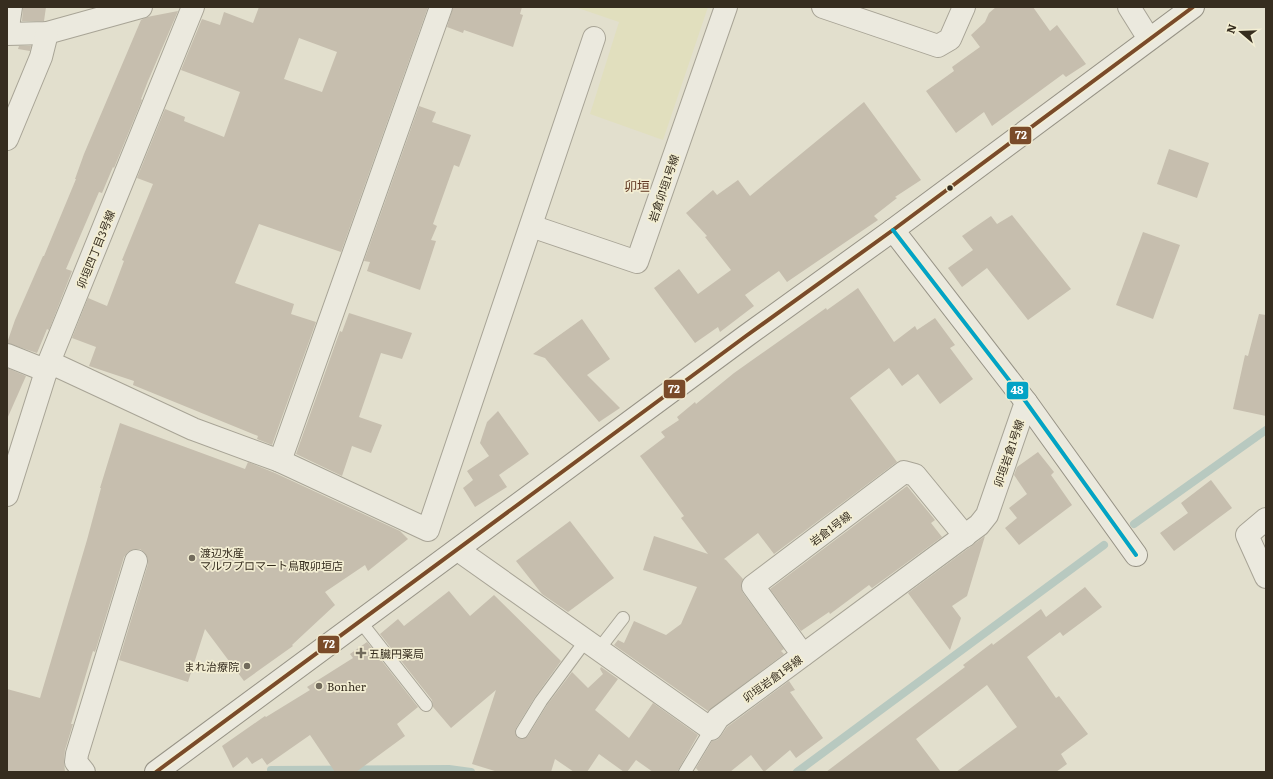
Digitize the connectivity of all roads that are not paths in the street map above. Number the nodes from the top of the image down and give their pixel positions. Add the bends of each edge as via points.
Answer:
1 (11, 7) edge
2 (141, 7) edge
3 (193, 7) edge
4 (441, 7) edge
5 (726, 7) edge
6 (823, 7) edge
7 (964, 7) edge
8 (1129, 7) edge
9 (1193, 7) edge
10 (47, 33) junction
11 (7, 34) edge
12 (594, 38) dead end
13 (1149, 39) junction
14 (7, 139) edge
15 (531, 226) junction
16 (893, 230) junction
17 (7, 355) edge
18 (48, 366) junction
19 (1026, 402) junction
20 (280, 461) junction
21 (7, 495) edge
22 (1266, 519) edge
23 (965, 536) junction
24 (458, 550) junction
25 (1136, 555) dead end
26 (136, 561) dead end
27 (1266, 576) edge
28 (623, 618) dead end
29 (360, 621) junction
30 (592, 645) junction
31 (803, 655) junction
32 (426, 705) dead end
33 (712, 729) junction
34 (522, 732) dead end
35 (84, 772) edge
36 (156, 772) edge
37 (685, 772) edge

1 - 11 street
2 - 10 street
3 - 18 street, 卯垣四丁目3号線
4 - 20 street
5 - 15 street, 岩倉卯垣1号線 via 637,262
6 - 7 street via 938,46 950,38
8 - 13 street
9 - 13 street
10 - 11 street
10 - 14 street via 41,57
12 - 15 street
13 - 16 street
15 - 20 street via 428,530
16 - 19 street
16 - 24 street
17 - 18 street
18 - 20 street via 193,429
18 - 21 street, 卯垣四丁目3号線
19 - 23 street, 卯垣岩倉1号線 via 987,515
19 - 25 street
22 - 27 street via 1247,534
23 - 31 street, 卯垣岩倉1号線
23 - 31 street, 岩倉1号線 via 915,475 904,472 753,586
24 - 29 street
24 - 30 street
26 - 35 street via 77,754 76,762
28 - 30 lane
29 - 32 lane
29 - 36 street
30 - 33 street
30 - 34 lane via 541,701
31 - 33 street, 卯垣岩倉1号線 via 718,718
33 - 37 lane

